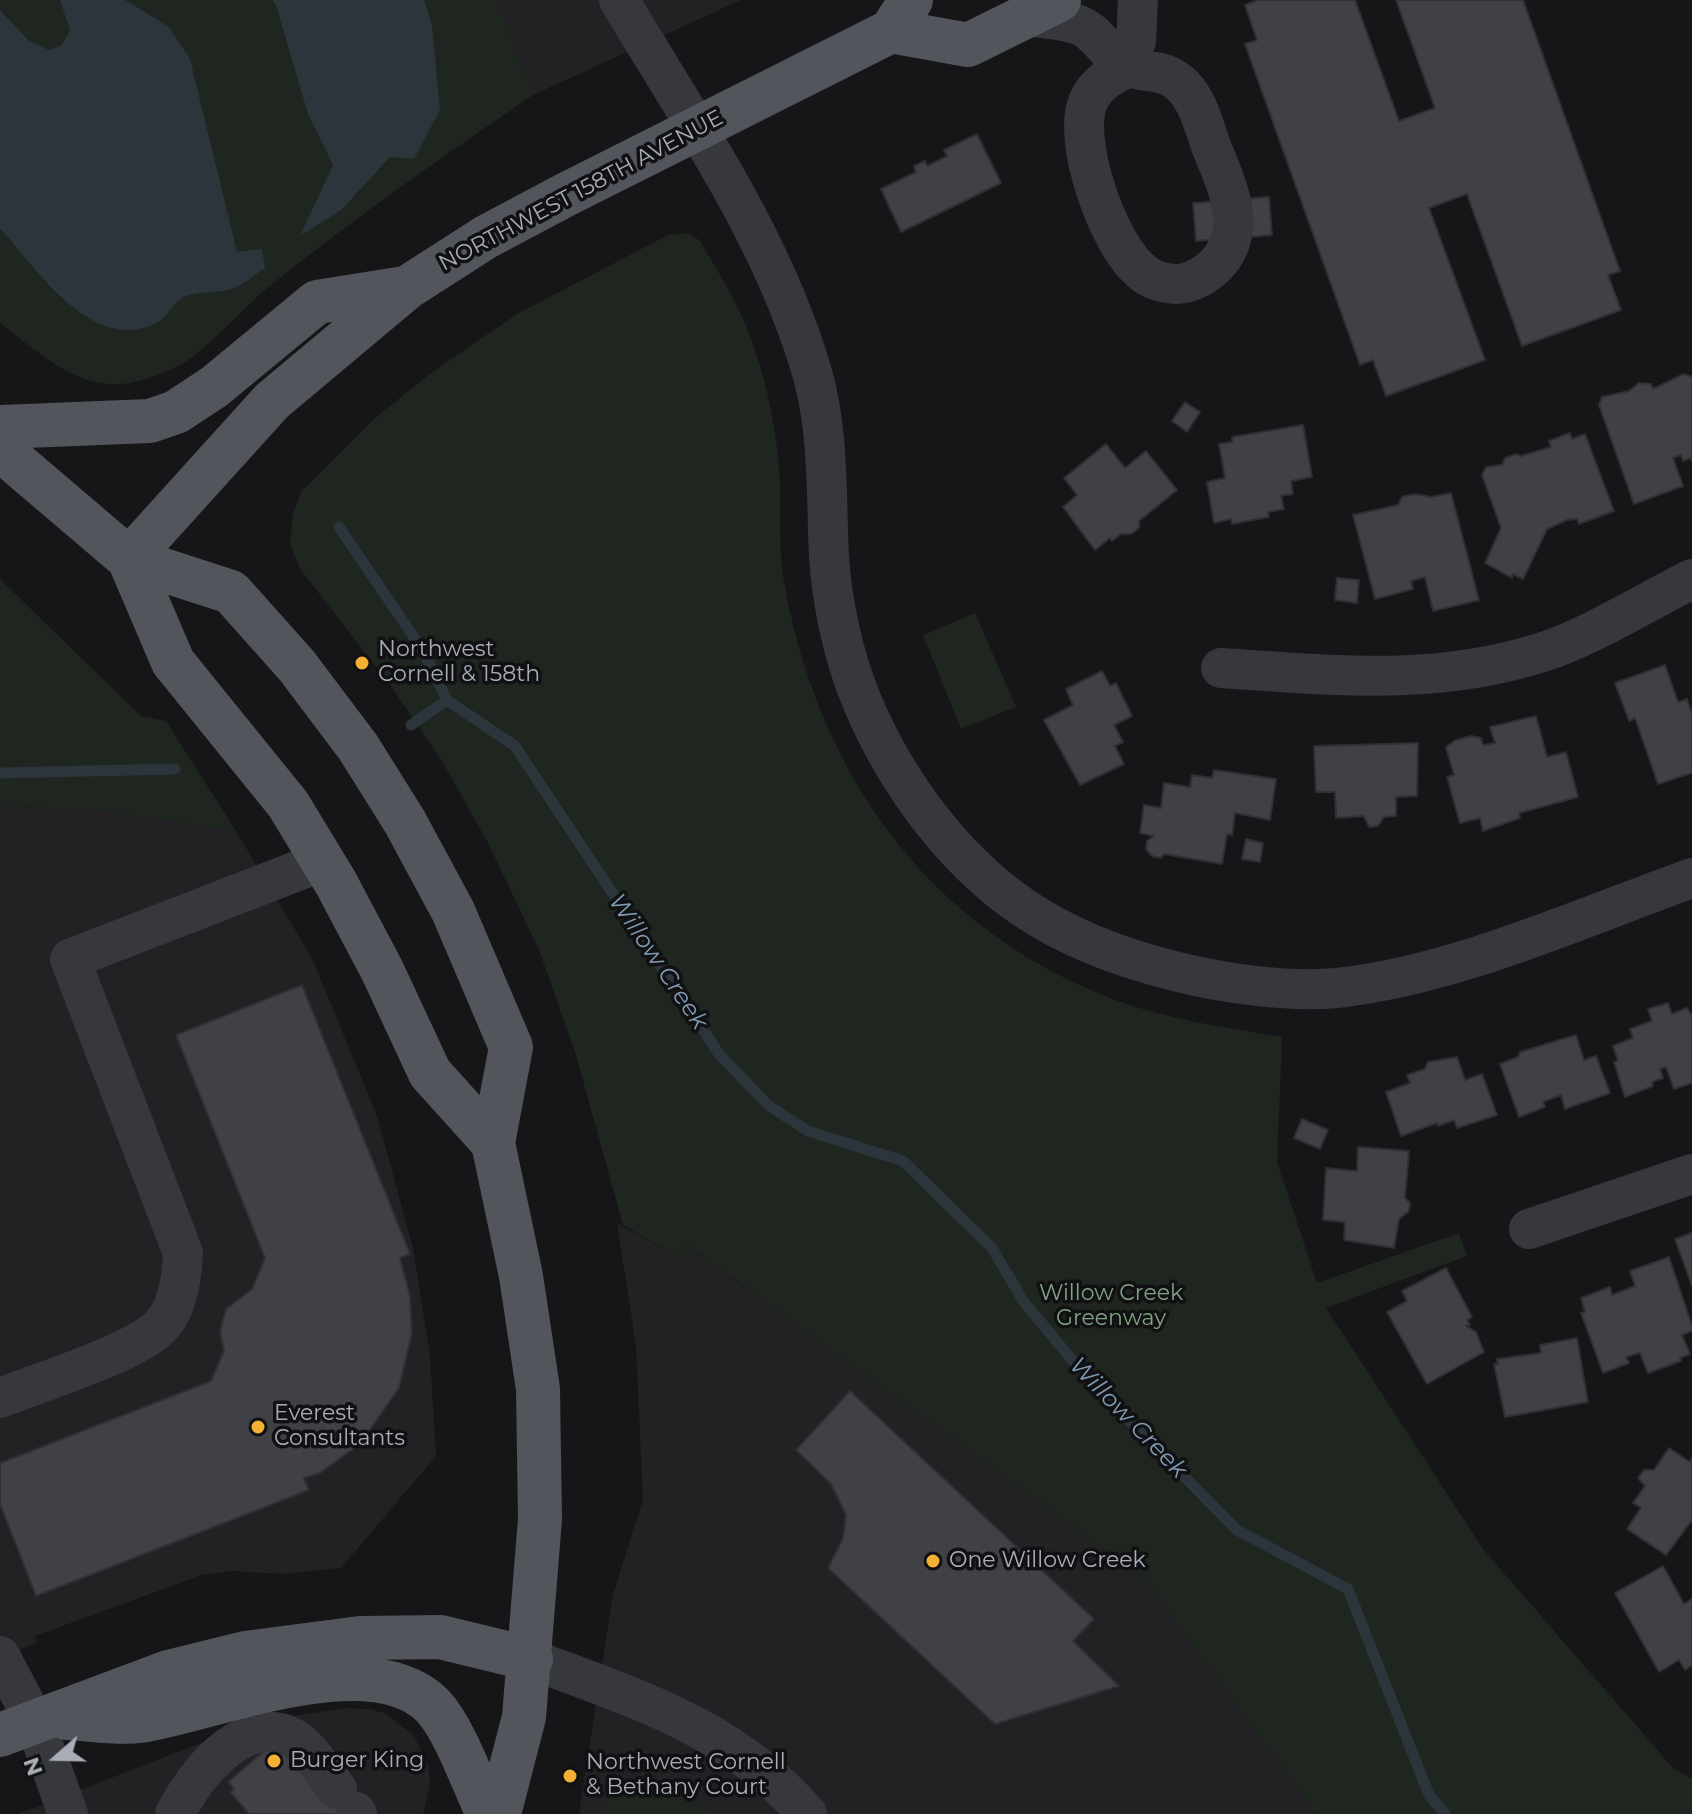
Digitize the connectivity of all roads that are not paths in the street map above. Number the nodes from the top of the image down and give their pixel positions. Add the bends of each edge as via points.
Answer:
1 (619, 0) edge
2 (1138, 0) edge
3 (1043, 8) edge
4 (901, 16) edge
5 (1128, 67) junction
6 (696, 128) junction
7 (408, 287) junction
8 (0, 427) edge
9 (0, 449) edge
10 (129, 559) junction
11 (1692, 579) edge
12 (1221, 668) dead end
13 (323, 861) junction
14 (1692, 878) edge
15 (493, 1143) junction
16 (1692, 1174) edge
17 (1529, 1229) dead end
18 (0, 1398) edge
19 (0, 1656) edge
20 (531, 1659) junction
21 (27, 1725) edge
22 (350, 1805) edge
23 (68, 1814) edge
24 (175, 1814) edge
25 (488, 1814) edge
26 (499, 1814) edge
27 (807, 1814) edge

1 - 6 street
2 - 5 street via 1136,41
3 - 4 main road, NORTHWEST 158TH AVENUE via 968,45
3 - 5 street via 1082,26
4 - 6 main road, NORTHWEST 158TH AVENUE
5 - 5 street via 1102,81 1088,103 1082,133 1090,170 1119,246 1140,271 1159,281 1194,281 1221,260 1232,238 1231,199 1184,86 1150,69
6 - 7 main road, NORTHWEST 158TH AVENUE via 486,237
6 - 14 street via 781,286 814,378 830,485 829,558 839,627 860,698 927,814 966,859 1037,917 1096,946 1160,968 1267,987 1338,988 1489,951
7 - 8 main road via 317,302 214,387 176,412 150,421
7 - 10 main road, NORTHWEST 158TH AVENUE via 272,401
9 - 10 main road
10 - 13 main road via 173,662 261,767
10 - 15 main road via 231,592 297,666 358,747 405,822 453,911 511,1047
11 - 12 street via 1546,651 1468,672 1387,679
13 - 15 main road via 430,1073
13 - 18 street via 70,959 183,1253 182,1284 162,1326 142,1342
15 - 20 main road via 538,1389 540,1519
16 - 17 street
19 - 21 street
20 - 21 main road via 440,1637 360,1638 213,1660
20 - 26 main road via 524,1717
20 - 27 street via 672,1712 720,1738
21 - 23 street
21 - 25 main road via 137,1722 271,1687 369,1680 404,1687 437,1712
22 - 24 street via 289,1735 265,1731 244,1738 202,1770

